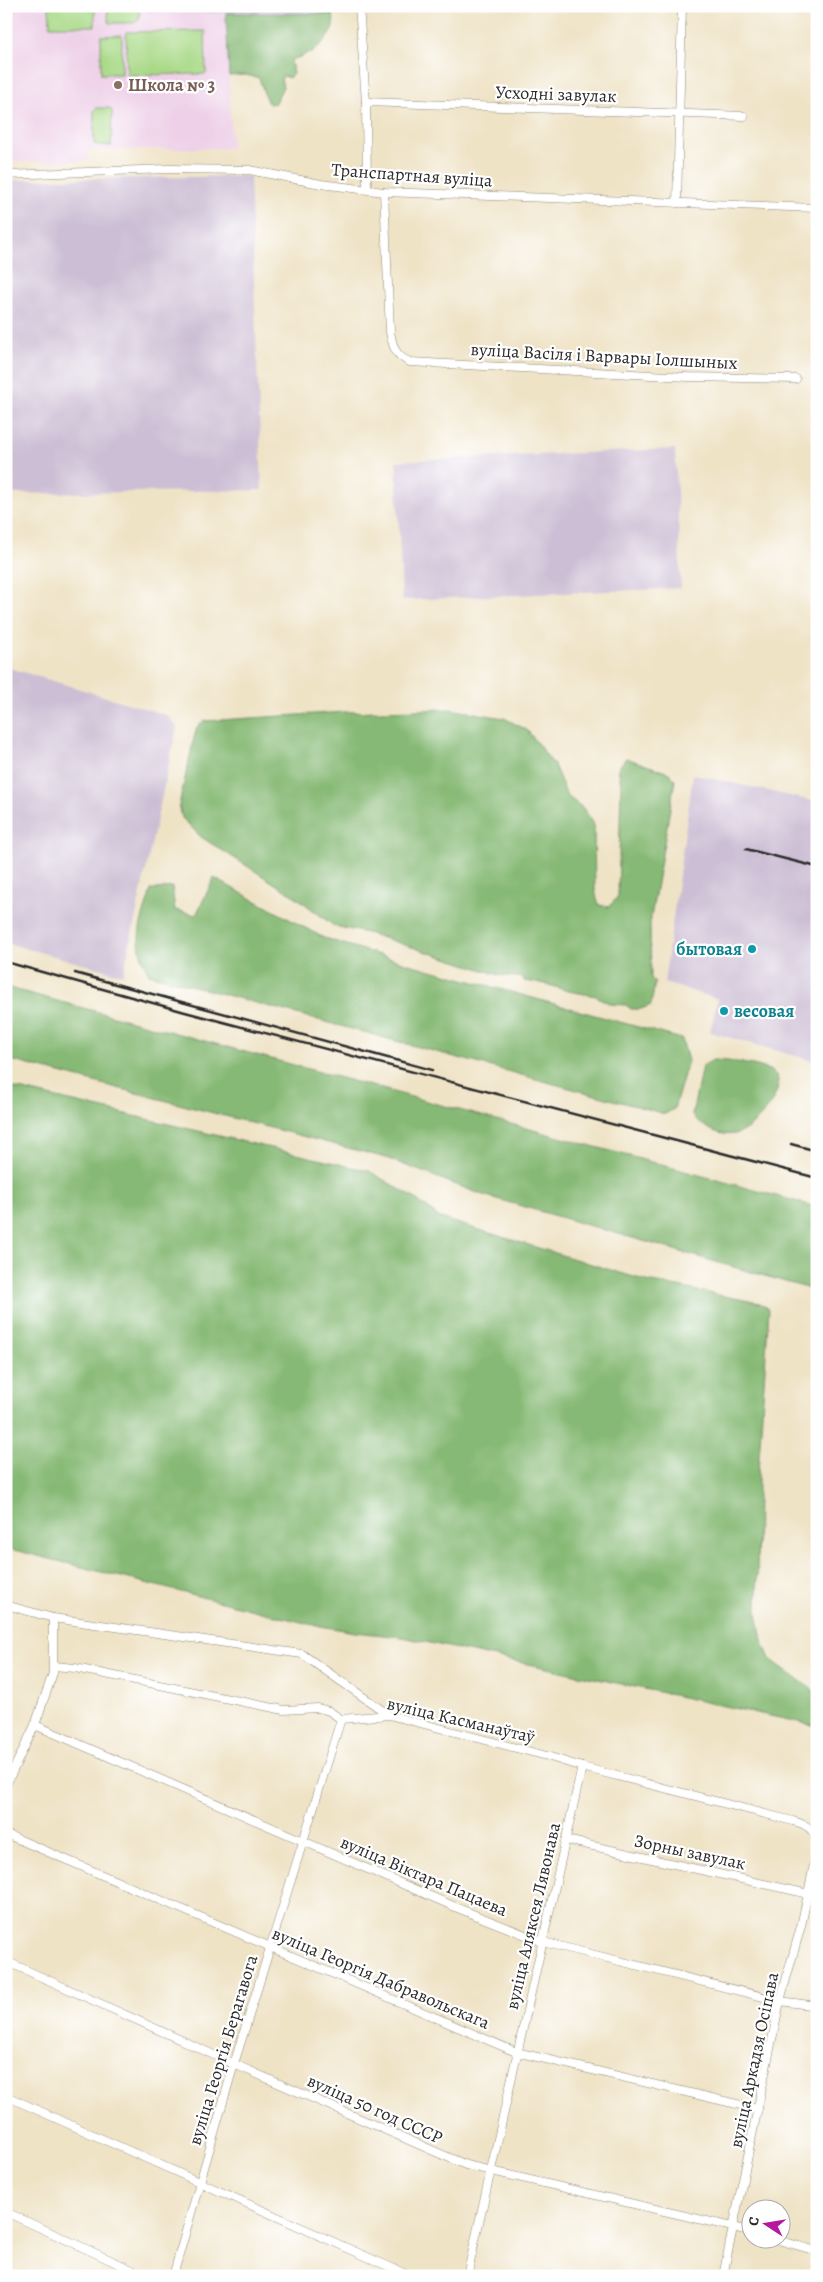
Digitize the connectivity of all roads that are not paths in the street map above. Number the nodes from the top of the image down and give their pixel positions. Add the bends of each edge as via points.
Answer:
1 (359, 6) edge
2 (682, 6) edge
3 (366, 102) junction
4 (678, 113) junction
5 (744, 116) dead end
6 (6, 175) edge
7 (367, 190) junction
8 (384, 192) junction
9 (677, 203) junction
10 (817, 208) edge
11 (796, 379) dead end
12 (6, 1605) edge
13 (53, 1618) junction
14 (54, 1666) junction
15 (389, 1715) junction
16 (341, 1719) junction
17 (35, 1725) junction
18 (582, 1767) junction
19 (6, 1785) edge
20 (6, 1834) edge
21 (304, 1840) junction
22 (566, 1840) junction
23 (817, 1844) edge
24 (817, 1851) edge
25 (809, 1894) junction
26 (544, 1942) junction
27 (270, 1946) junction
28 (6, 1961) edge
29 (780, 2001) junction
30 (817, 2006) edge
31 (516, 2052) junction
32 (234, 2064) junction
33 (6, 2096) edge
34 (758, 2109) junction
35 (491, 2170) junction
36 (199, 2184) junction
37 (6, 2212) edge
38 (734, 2226) junction
39 (740, 2228) edge
40 (790, 2243) edge
41 (817, 2251) edge
42 (145, 2276) edge
43 (173, 2276) edge
44 (410, 2276) edge
45 (466, 2276) edge
46 (723, 2276) edge

1 - 3 street
2 - 4 street
3 - 4 street, Усходні завулак
3 - 7 street
4 - 5 street, Усходні завулак
4 - 9 street
6 - 7 street, Транспартная вуліца via 168,169 249,170
7 - 8 street, Транспартная вуліца
8 - 9 street, Транспартная вуліца
8 - 11 street, вуліца Васіля і Варвары Іолшыных via 390,332 394,350 401,359 688,377
9 - 10 street, Транспартная вуліца
12 - 13 street
13 - 14 street
13 - 15 street via 302,1654
14 - 16 street via 284,1710 318,1708
14 - 17 street
15 - 16 street, вуліца Касманаўтаў
15 - 18 street, вуліца Касманаўтаў
16 - 21 street, вуліца Георгія Берагавога
17 - 19 street
17 - 21 street, вуліца Віктара Пацаева
18 - 22 street, вуліца Аляксея Лявонава
18 - 23 street, вуліца Касманаўтаў via 808,1826
20 - 27 street, вуліца Георгія Дабравольскага
21 - 26 street, вуліца Віктара Пацаева
21 - 27 street, вуліца Георгія Берагавога
22 - 25 street, Зорны завулак
22 - 26 street, вуліца Аляксея Лявонава
24 - 25 street, вуліца Аркадзя Осіпава
25 - 29 street, вуліца Аркадзя Осіпава
26 - 29 street, вуліца Віктара Пацаева
26 - 31 street, вуліца Аляксея Лявонава
27 - 31 street, вуліца Георгія Дабравольскага
27 - 32 street, вуліца Георгія Берагавога
28 - 32 street, вуліца 50 год СССР
29 - 30 street, вуліца Віктара Пацаева
29 - 34 street, вуліца Аркадзя Осіпава
31 - 34 street, вуліца Георгія Дабравольскага
31 - 35 street, вуліца Аляксея Лявонава
32 - 35 street, вуліца 50 год СССР via 466,2165
32 - 36 street, вуліца Георгія Берагавога
33 - 36 street
34 - 38 street, вуліца Аркадзя Осіпава
35 - 38 street, вуліца 50 год СССР
35 - 45 street, вуліца Аляксея Лявонава
36 - 43 street, вуліца Георгія Берагавога
36 - 44 street
37 - 42 street
38 - 39 street, вуліца 50 год СССР
38 - 46 street, вуліца Аркадзя Осіпава
40 - 41 street

